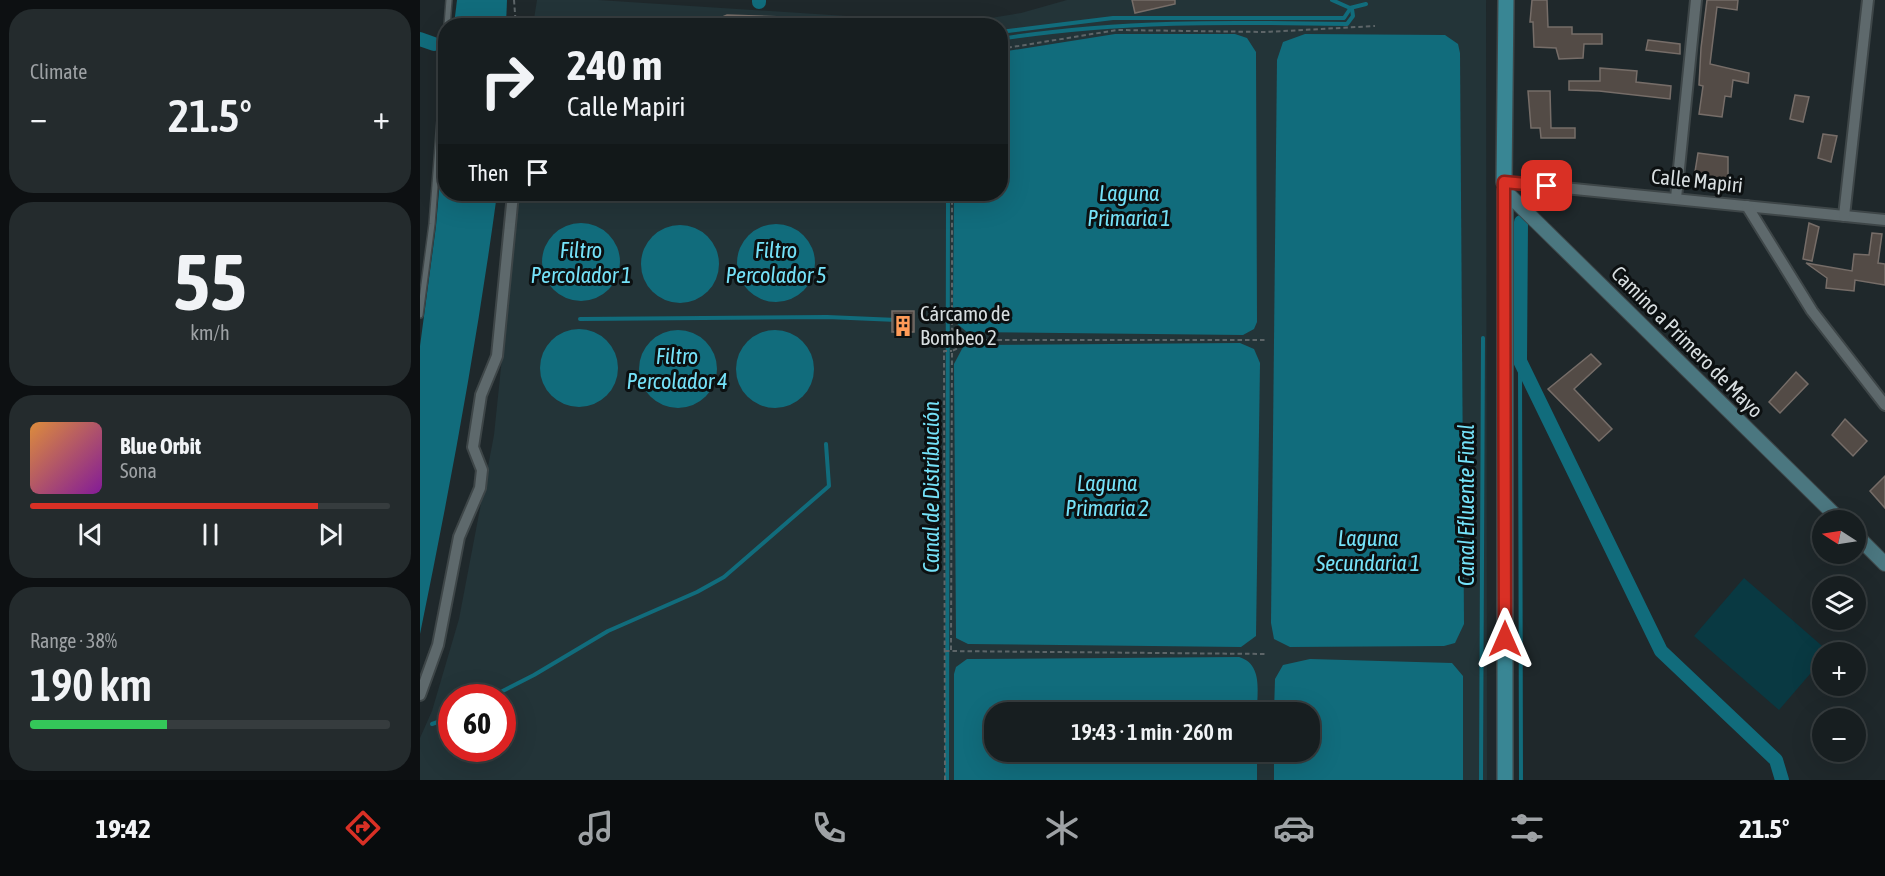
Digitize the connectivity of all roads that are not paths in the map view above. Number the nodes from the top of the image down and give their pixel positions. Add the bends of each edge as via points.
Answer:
1 (449, 0) edge
2 (1506, 0) edge
3 (1696, 0) edge
4 (1868, 0) edge
5 (448, 18) edge
6 (438, 146) edge
7 (1505, 187) junction
8 (1676, 198) junction
9 (512, 201) edge
10 (1747, 206) junction
11 (1844, 216) junction
12 (1885, 220) edge
13 (420, 315) edge
14 (1885, 405) edge
15 (1830, 510) edge
16 (1866, 545) edge
17 (1885, 564) edge
18 (420, 694) edge
19 (1505, 780) edge

1 - 5 lane
2 - 7 main road
3 - 8 street
4 - 11 street
6 - 13 lane
7 - 8 street, Calle Mapiri
7 - 15 main road, Camino a Primero de Mayo
7 - 19 main road
8 - 10 street, Calle Mapiri
9 - 18 street via 497,356 481,395 473,447 482,470 480,488 459,537 438,645
10 - 11 street, Calle Mapiri
10 - 14 street via 1812,311
11 - 12 street, Calle Mapiri
16 - 17 main road

